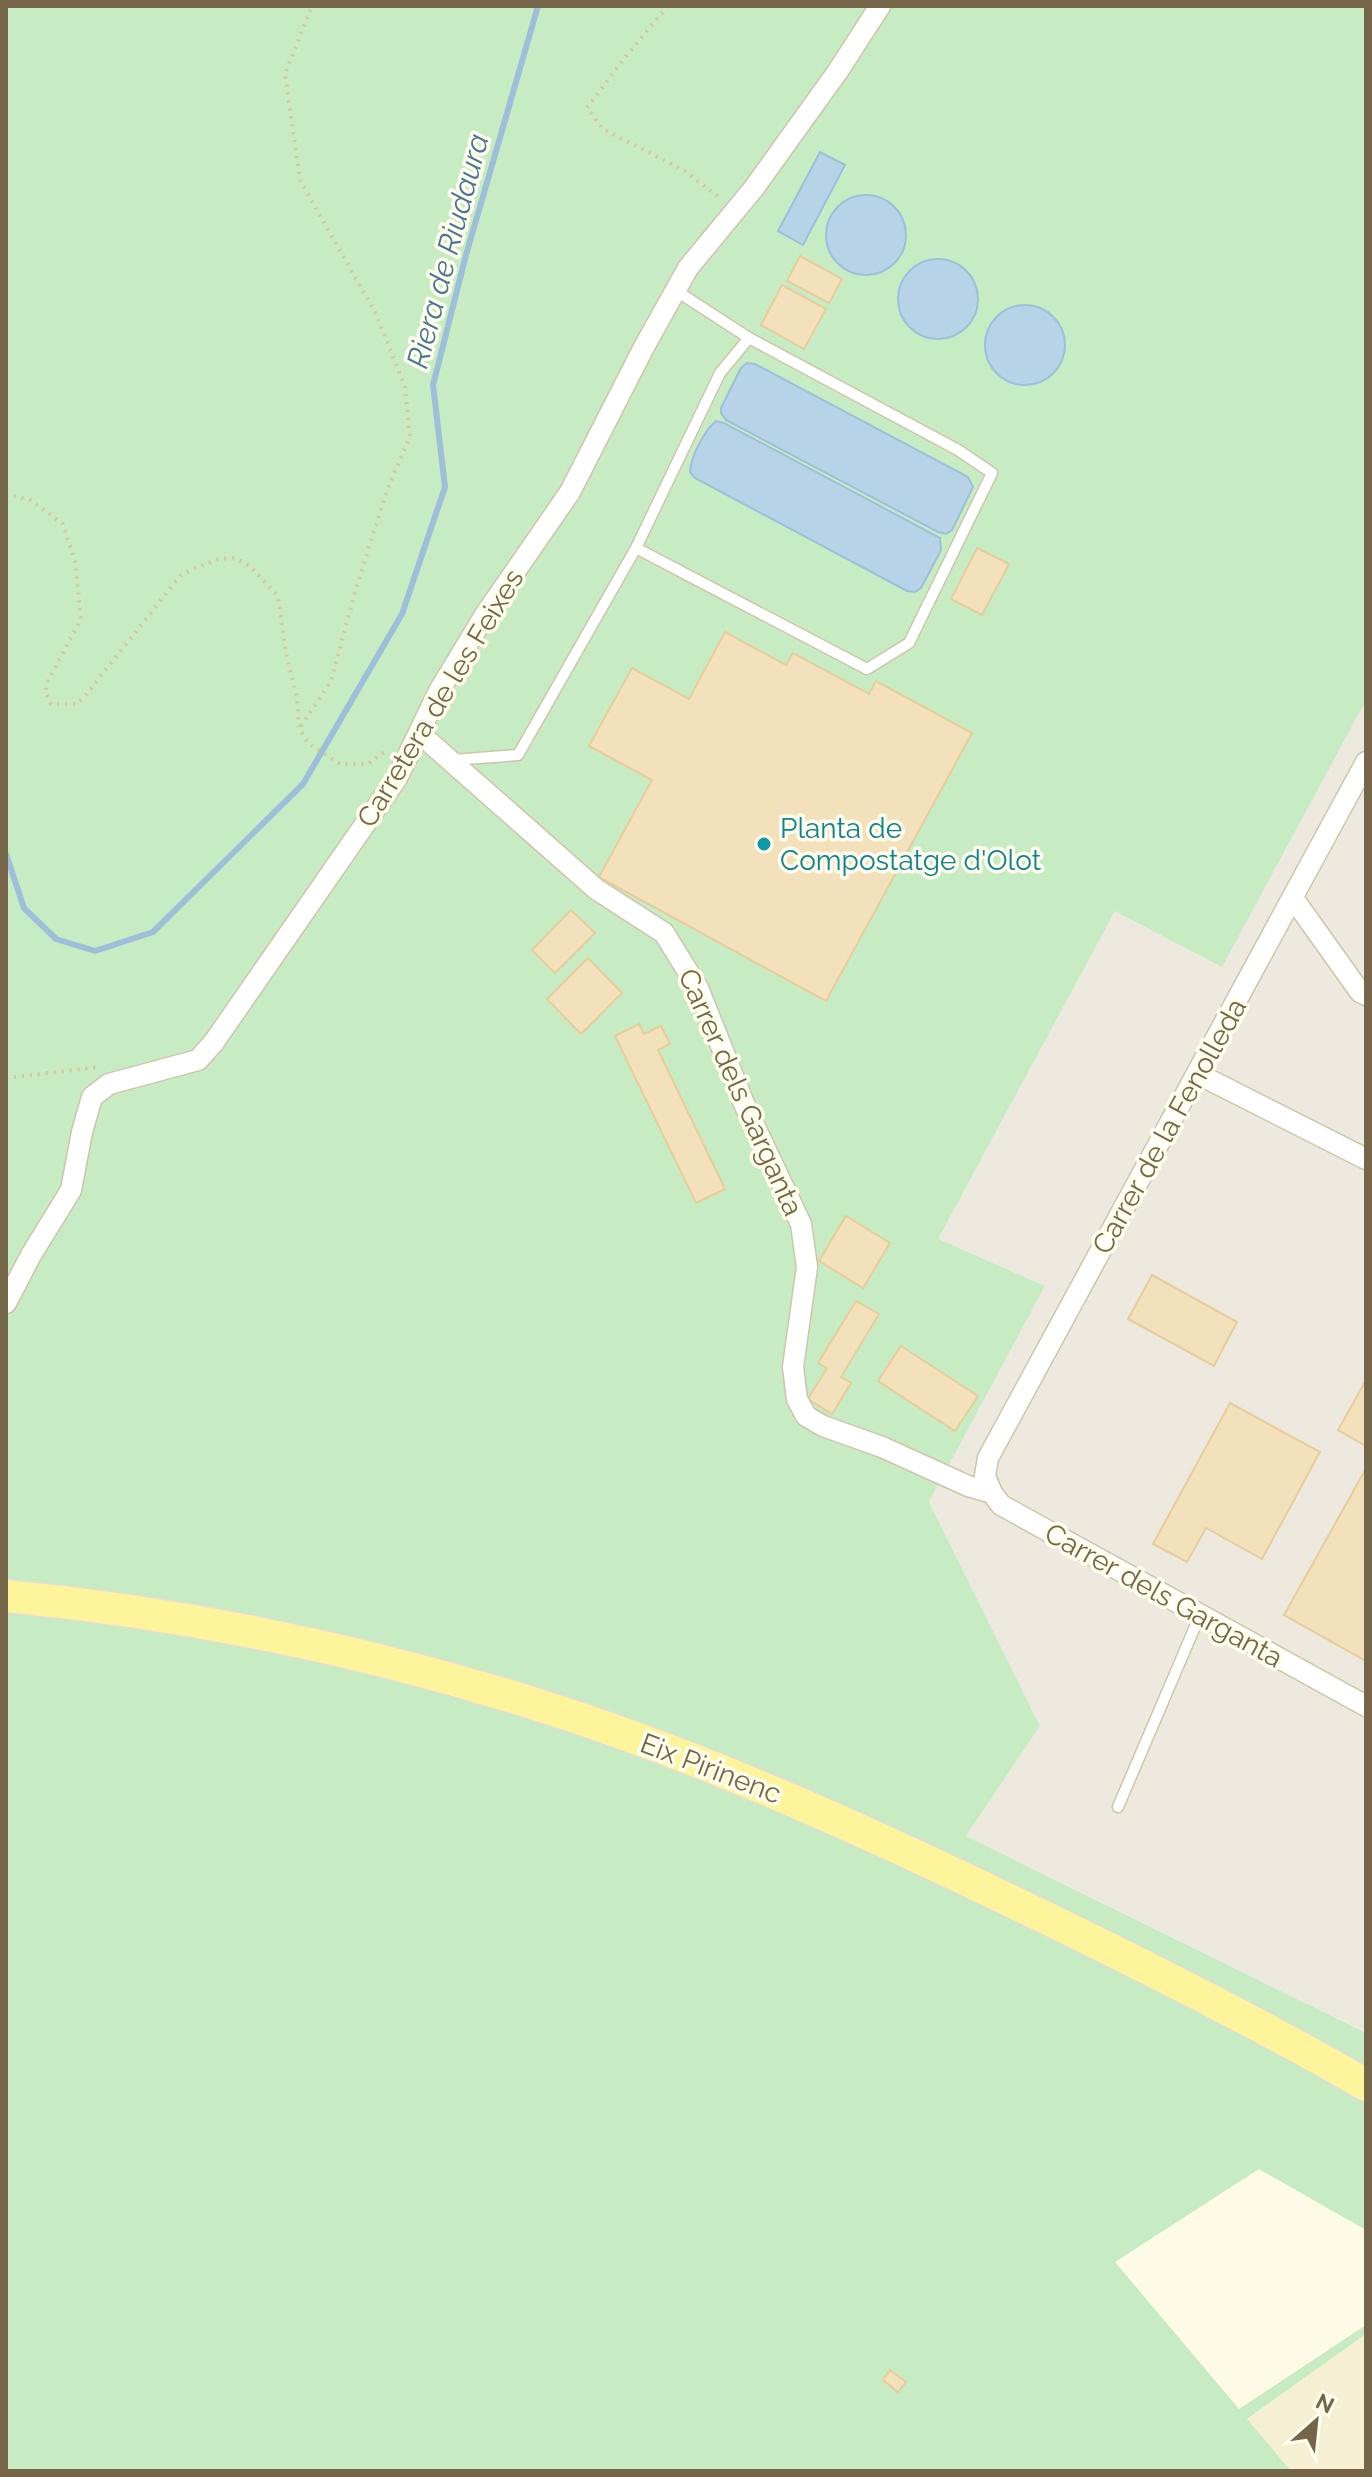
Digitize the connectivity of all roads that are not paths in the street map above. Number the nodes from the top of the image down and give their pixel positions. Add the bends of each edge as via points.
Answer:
1 (880, 6) edge
2 (675, 290) junction
3 (749, 338) junction
4 (636, 548) junction
5 (419, 733) junction
6 (451, 760) junction
7 (1366, 762) edge
8 (1293, 898) junction
9 (1366, 995) edge
10 (1198, 1074) junction
11 (1366, 1159) edge
12 (6, 1303) edge
13 (992, 1493) junction
14 (6, 1596) edge
15 (1200, 1615) junction
16 (1366, 1706) edge
17 (1118, 1807) dead end
18 (1364, 2089) edge

1 - 2 street, Carretera de les Feixes via 829,84
2 - 3 lane
2 - 5 street, Carretera de les Feixes via 570,492 485,615
3 - 4 lane via 720,373
3 - 4 lane via 992,473 909,643 867,669
4 - 6 lane via 518,755
5 - 6 street, Carrer dels Garganta
5 - 12 street, Carretera de les Feixes via 397,778 205,1054 109,1084 92,1097 71,1190
6 - 13 street, Carrer dels Garganta via 596,889 664,933 698,988 745,1106 801,1224 807,1267 793,1367 797,1399 806,1416
7 - 8 street, Carrer de la Fenolleda
8 - 9 street
8 - 10 street, Carrer de la Fenolleda
10 - 11 street
10 - 13 street, Carrer de la Fenolleda via 988,1458 985,1476
13 - 15 street, Carrer dels Garganta via 1001,1505
14 - 18 main road, Eix Pirinenc via 125,1609 367,1656 532,1702 674,1753 949,1871 1160,1975
15 - 16 street, Carrer dels Garganta
15 - 17 lane

